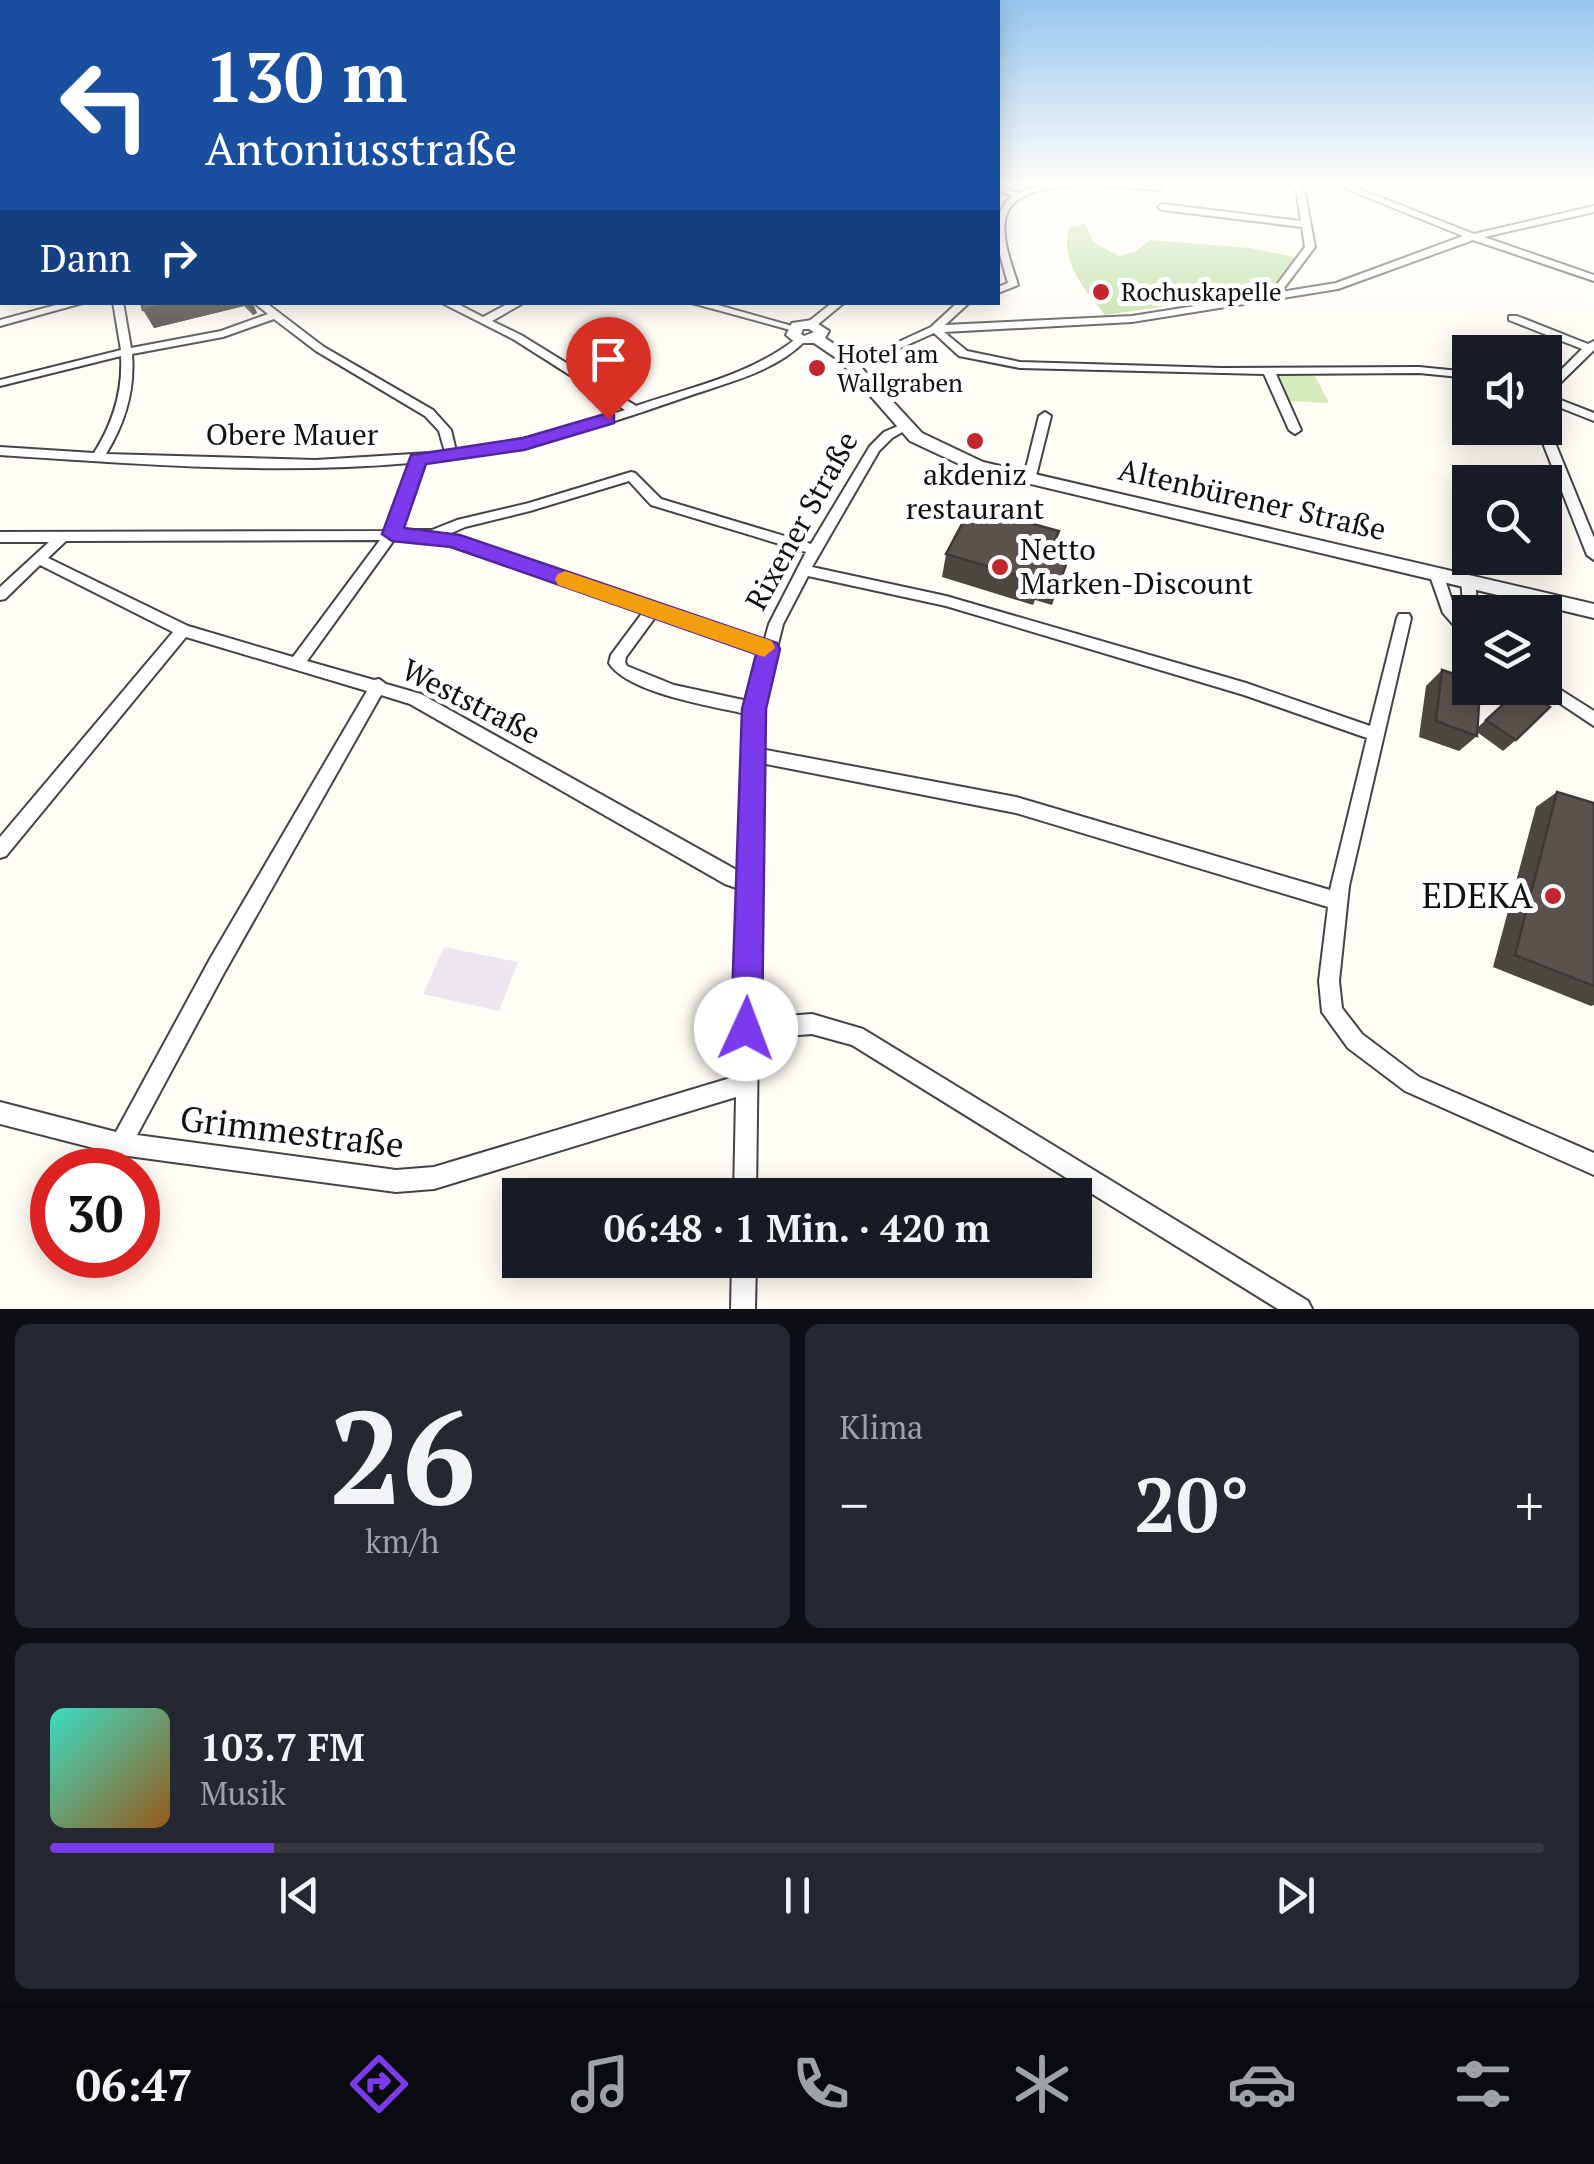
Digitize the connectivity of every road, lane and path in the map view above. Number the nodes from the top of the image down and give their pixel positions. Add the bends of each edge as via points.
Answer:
1 (1003, 244) edge
2 (1310, 244) edge
3 (1449, 244) edge
4 (1495, 244) edge
5 (1594, 278) edge
6 (1000, 289) edge
7 (1274, 295) junction
8 (69, 305) edge
9 (119, 305) edge
10 (261, 305) edge
11 (452, 305) edge
12 (514, 305) edge
13 (705, 305) edge
14 (837, 305) edge
15 (961, 305) edge
16 (273, 316) junction
17 (1513, 318) dead end
18 (485, 320) junction
19 (0, 324) edge
20 (936, 329) junction
21 (806, 333) junction
22 (1592, 346) edge
23 (128, 352) junction
24 (852, 366) junction
25 (1269, 372) junction
26 (1452, 373) edge
27 (1562, 376) edge
28 (0, 383) edge
29 (1562, 406) edge
30 (635, 411) junction
31 (1046, 416) dead end
32 (1594, 417) edge
33 (905, 428) junction
34 (1296, 430) dead end
35 (1550, 445) edge
36 (0, 451) edge
37 (450, 454) junction
38 (98, 457) junction
39 (418, 459) junction
40 (1029, 480) junction
41 (392, 534) junction
42 (434, 535) junction
43 (0, 536) edge
44 (62, 537) junction
45 (1590, 537) edge
46 (814, 550) junction
47 (1594, 555) edge
48 (39, 559) junction
49 (804, 570) junction
50 (1436, 574) junction
51 (1468, 581) junction
52 (0, 595) edge
53 (1469, 595) edge
54 (652, 610) junction
55 (1594, 611) edge
56 (1452, 614) edge
57 (1404, 618) dead end
58 (183, 630) junction
59 (768, 649) junction
60 (298, 662) junction
61 (378, 685) junction
62 (1562, 697) edge
63 (754, 709) junction
64 (1594, 719) edge
65 (1377, 735) junction
66 (753, 754) junction
67 (0, 850) edge
68 (753, 885) junction
69 (1337, 901) junction
70 (746, 1029) junction
71 (747, 1083) junction
72 (0, 1113) edge
73 (120, 1144) junction
74 (1594, 1164) edge
75 (745, 1178) edge
76 (744, 1278) edge
77 (744, 1309) edge
78 (1300, 1309) edge

1 - 6 street via 1014,285
2 - 7 street
3 - 7 street via 1338,286
4 - 5 street
7 - 20 street via 1132,319
8 - 19 street
9 - 23 street
10 - 16 street
11 - 18 street
12 - 18 street
13 - 21 street
14 - 21 street, Obere Mauer
15 - 20 street
16 - 23 street via 223,334
16 - 37 street via 424,409 445,430
17 - 22 street
18 - 30 street
20 - 24 street
20 - 25 street via 963,354 1020,366
21 - 24 street, Altenbürener Straße
21 - 30 street, Obere Mauer via 770,362
22 - 27 street
23 - 28 street
23 - 38 street via 120,422
24 - 33 street, Altenbürener Straße
25 - 26 street
25 - 34 street
29 - 32 street
30 - 37 street, Obere Mauer via 524,444
31 - 40 street
33 - 40 street, Altenbürener Straße via 946,454
33 - 46 street, Rixener Straße via 874,449
35 - 45 street
36 - 38 street, Obere Mauer
37 - 39 street, Obere Mauer
38 - 39 street, Obere Mauer
39 - 41 street
40 - 50 street, Altenbürener Straße
41 - 42 street
41 - 44 street
41 - 60 street
42 - 46 street via 632,476 656,502
42 - 54 street
43 - 44 street
44 - 48 street
45 - 47 street
46 - 49 street, Rixener Straße
48 - 52 street
48 - 58 street, Weststraße
49 - 59 street, Rixener Straße
49 - 65 street via 946,601 1246,689
50 - 51 street, Altenbürener Straße
50 - 56 street
51 - 53 street
51 - 55 street, Altenbürener Straße
54 - 59 street
54 - 63 street via 619,654 622,670 672,691
57 - 65 street
58 - 60 street, Weststraße
58 - 67 street
59 - 63 street, Rixener Straße
60 - 61 street, Weststraße
61 - 68 street, Weststraße via 442,713
61 - 73 street
62 - 64 street
63 - 66 street, Rixener Straße
65 - 69 street
66 - 68 street, Rixener Straße
66 - 69 street via 1016,805
68 - 70 street, Rixener Straße
69 - 74 street via 1329,999 1342,1028 1423,1090
70 - 71 street, Rixener Straße
70 - 78 street via 812,1024 856,1036
71 - 73 street, Grimmestraße via 434,1178 396,1181
71 - 75 street, Rixener Straße
72 - 73 street, Grimmestraße
76 - 77 street

